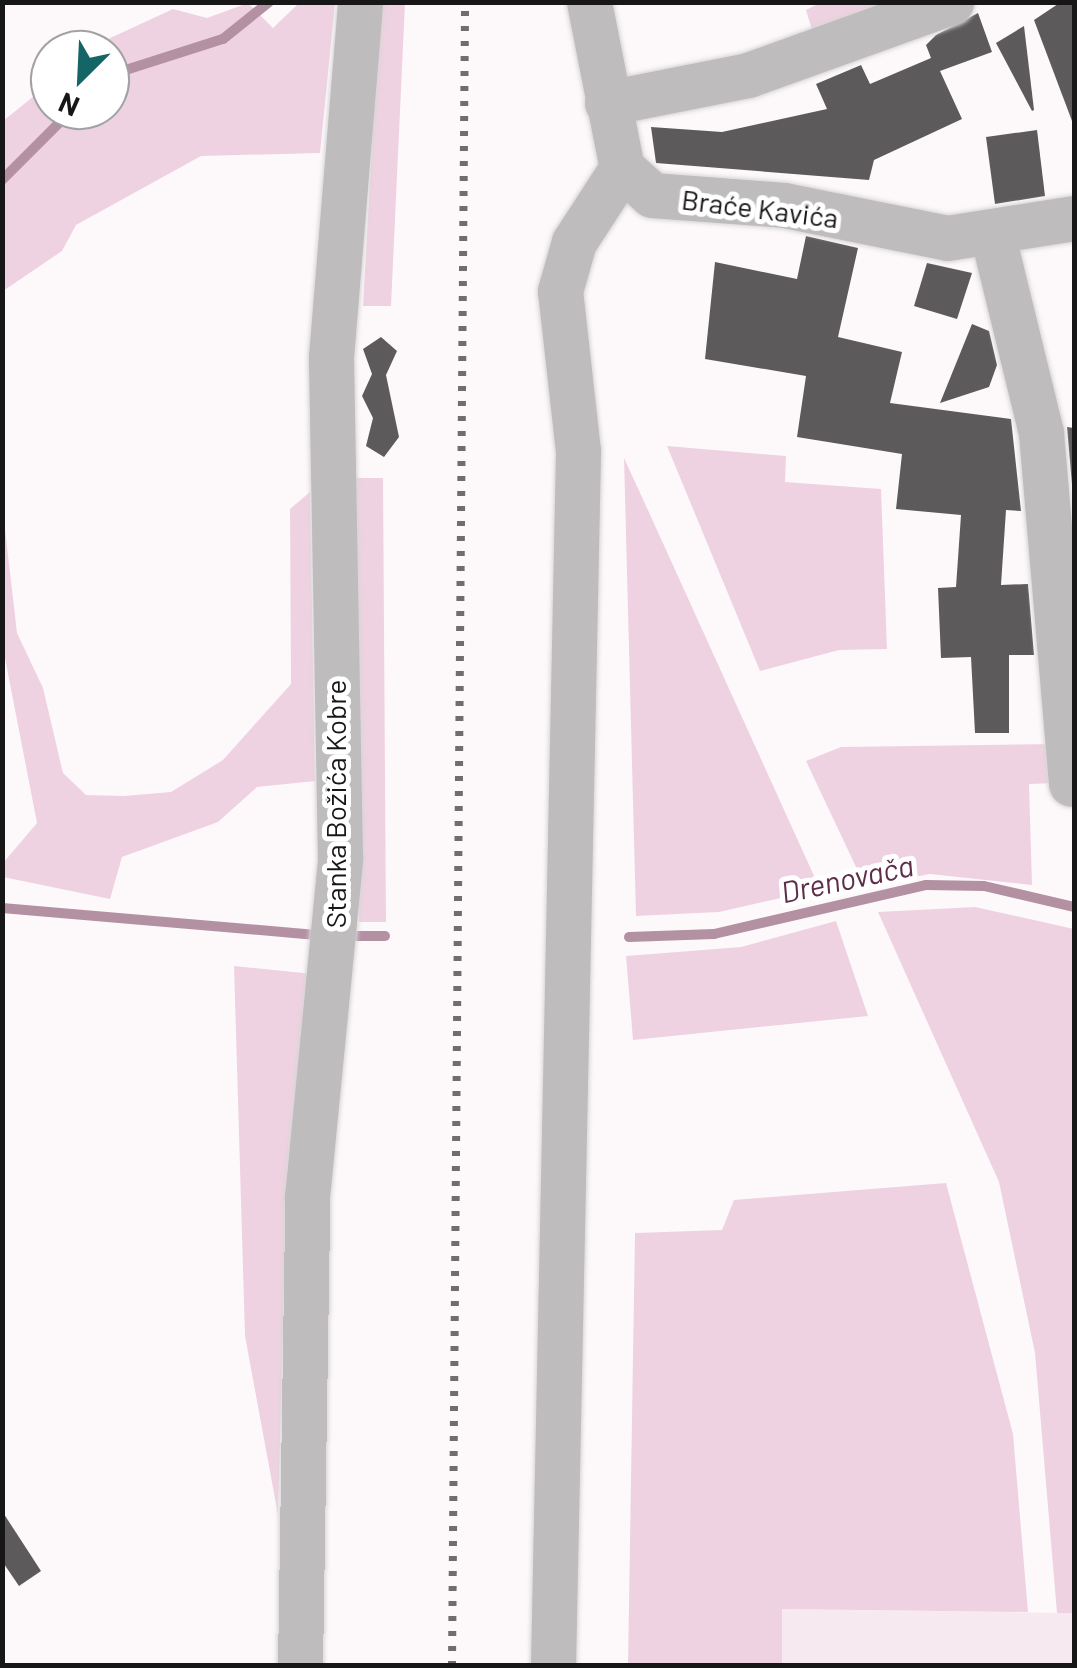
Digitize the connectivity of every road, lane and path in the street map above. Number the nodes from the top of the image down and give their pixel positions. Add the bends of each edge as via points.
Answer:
1 (360, 2) edge
2 (588, 2) edge
3 (951, 2) edge
4 (606, 103) junction
5 (622, 168) junction
6 (1074, 218) edge
7 (993, 236) junction
8 (1070, 784) dead end
9 (300, 1666) edge
10 (553, 1666) edge

1 - 9 street, Stanka Božića Kobre via 330,422 338,914 307,1197
2 - 4 street
3 - 4 street via 748,75
4 - 5 street
5 - 7 street, Braće Kavića via 652,195
5 - 10 street via 574,242 560,291 578,451
6 - 7 street, Braće Kavića
7 - 8 street via 1040,433

